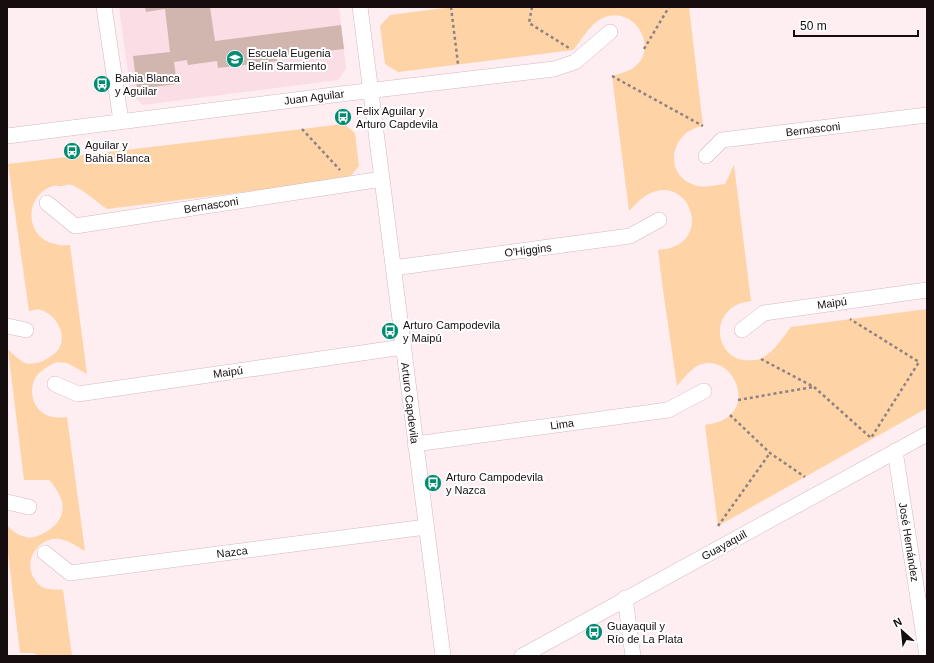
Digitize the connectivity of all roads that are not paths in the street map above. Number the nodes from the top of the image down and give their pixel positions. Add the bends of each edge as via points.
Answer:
1 (104, 7) edge
2 (360, 7) edge
3 (610, 32) dead end
4 (370, 90) junction
5 (927, 116) edge
6 (121, 121) junction
7 (7, 136) edge
8 (706, 156) dead end
9 (382, 180) junction
10 (47, 203) dead end
11 (659, 220) dead end
12 (393, 268) junction
13 (927, 290) edge
14 (7, 326) edge
15 (26, 330) dead end
16 (742, 330) dead end
17 (403, 347) junction
18 (55, 384) dead end
19 (704, 391) dead end
20 (927, 434) edge
21 (415, 444) junction
22 (895, 451) junction
23 (7, 502) edge
24 (29, 507) dead end
25 (426, 527) junction
26 (45, 553) dead end
27 (625, 598) junction
28 (927, 654) edge
29 (443, 656) edge
30 (522, 656) edge
31 (633, 656) edge
32 (921, 656) edge

1 - 6 street
2 - 4 street, Arturo Capdevila
3 - 4 street, Juan Aguilar via 575,62 554,69
4 - 6 street, Juan Aguilar
4 - 9 street, Arturo Capdevila
5 - 8 street, Bernasconi via 722,140
6 - 7 street, Juan Aguilar
9 - 10 street, Bernasconi via 74,226
9 - 12 street, Arturo Capdevila
11 - 12 street, O'Higgins via 630,236
12 - 17 street, Arturo Capdevila
13 - 16 street, Maipú via 764,313
14 - 15 street
17 - 18 street, Maipú via 78,394
17 - 21 street, Arturo Capdevila
19 - 21 street, Lima via 668,410
20 - 22 street, Guayaquil
21 - 25 street, Arturo Capdevila
22 - 27 street, Guayaquil
22 - 28 street, José Hernández
23 - 24 street
25 - 26 street, Nazca via 70,573
25 - 29 street, Arturo Capdevila
27 - 30 street, Guayaquil
27 - 31 street
28 - 32 street

